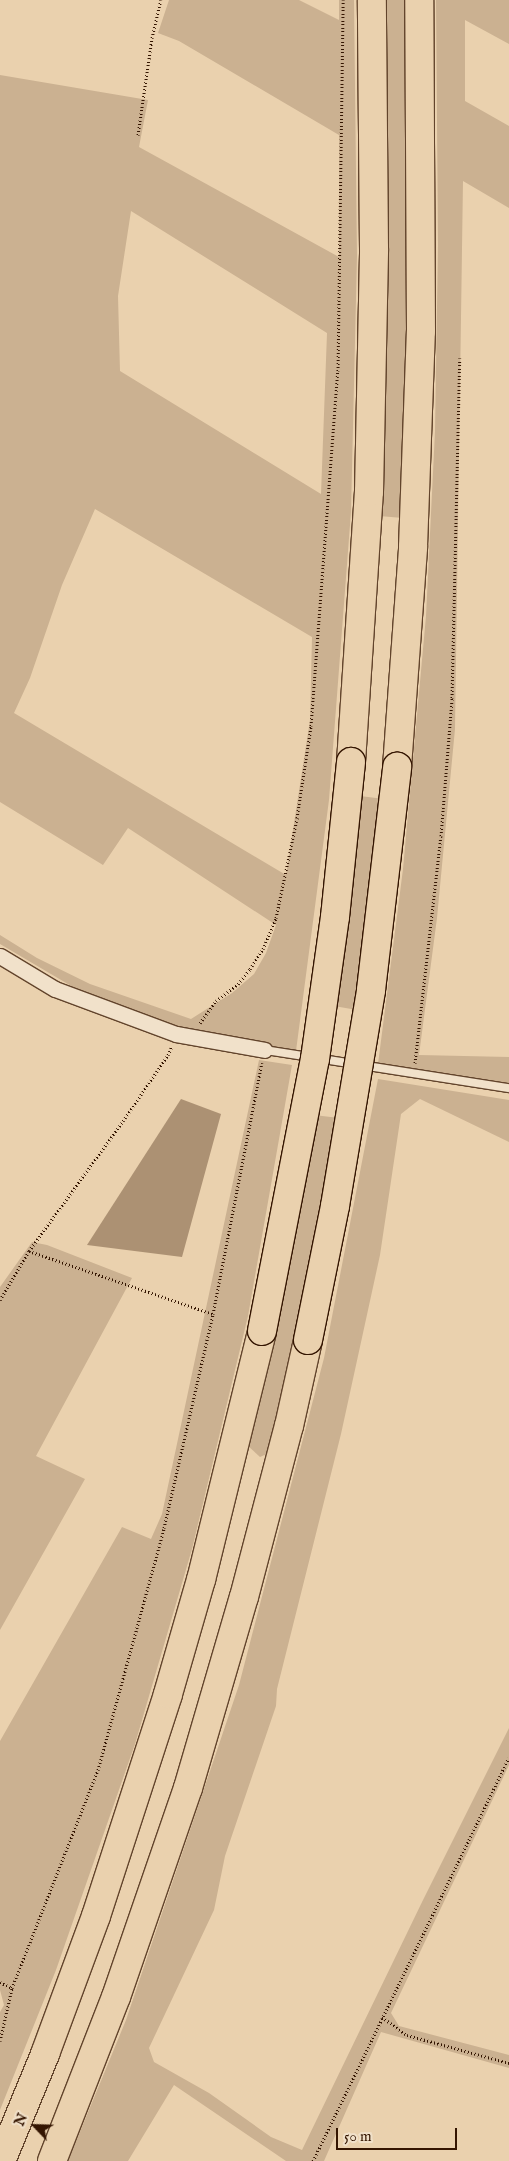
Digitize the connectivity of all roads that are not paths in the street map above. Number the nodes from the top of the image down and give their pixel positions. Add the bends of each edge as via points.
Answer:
1 (372, 0) edge
2 (419, 0) edge
3 (0, 956) edge
4 (265, 1050) joint
5 (509, 1088) edge
6 (1, 2161) edge
7 (52, 2161) edge

1 - 6 highway, bridge via 374,249 370,472 351,762 336,908 316,1050 262,1331 201,1580 119,1850
2 - 7 highway, bridge via 421,331 413,547 397,767 371,990 337,1196 289,1426 244,1597 188,1788 116,1997
3 - 4 street via 55,989 176,1034
4 - 5 lane

